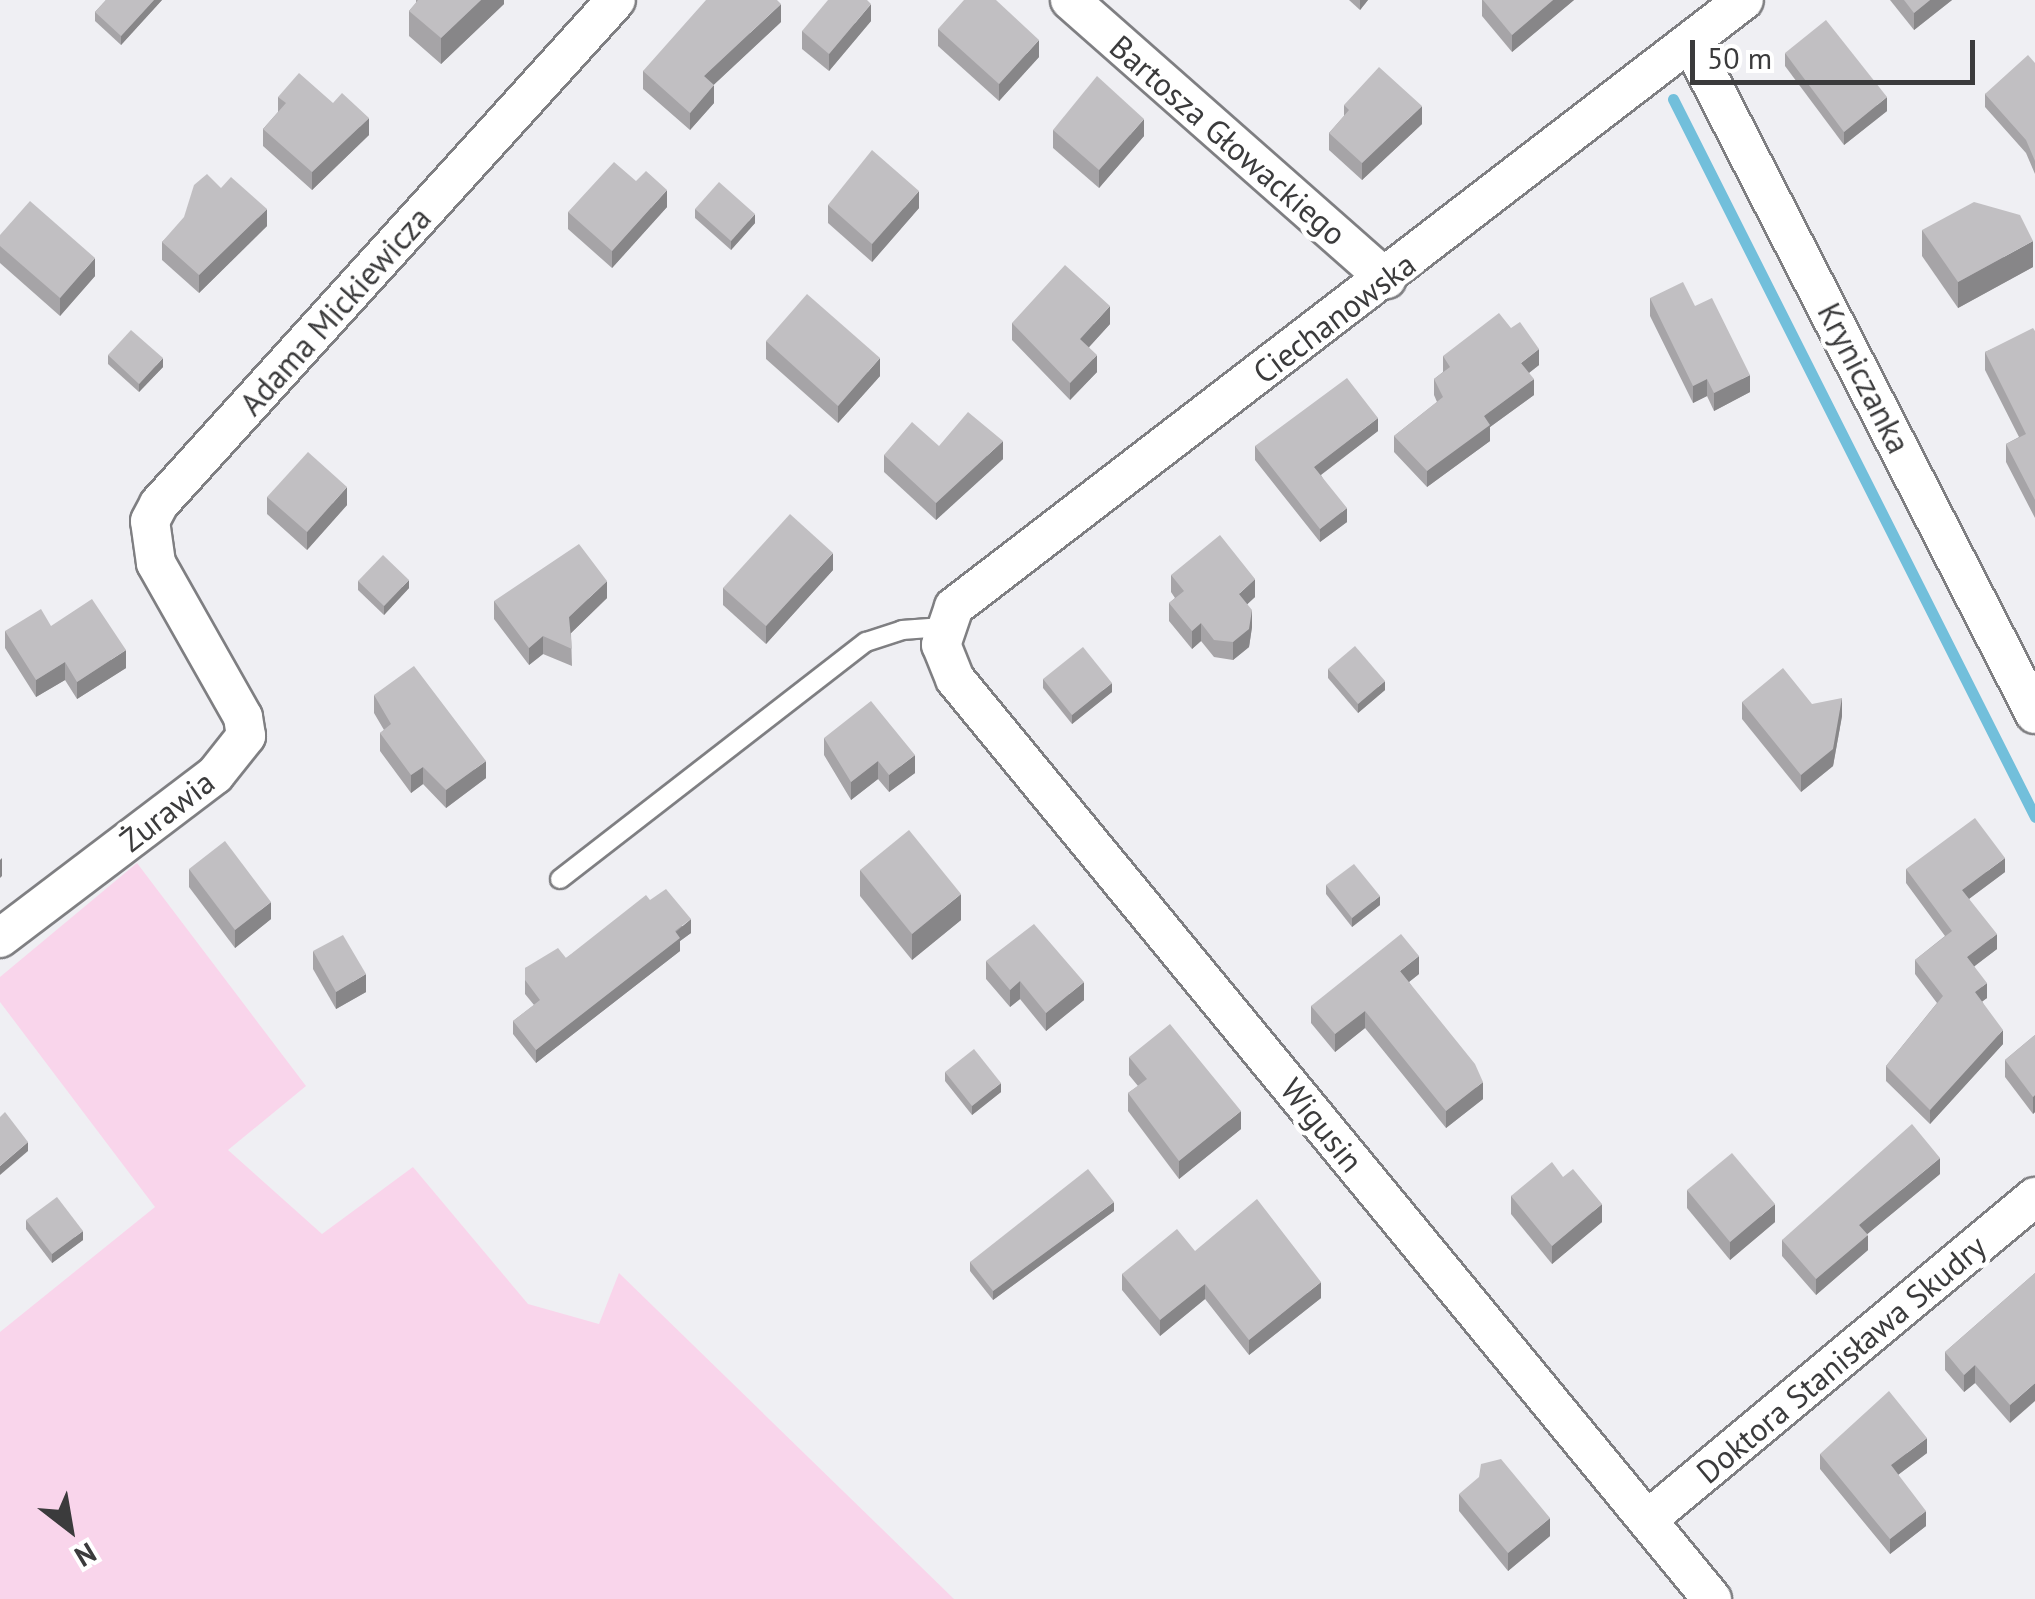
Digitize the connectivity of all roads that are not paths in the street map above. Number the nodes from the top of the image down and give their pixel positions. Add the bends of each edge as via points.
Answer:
1 (616, 0) edge
2 (1070, 0) edge
3 (1744, 0) edge
4 (1691, 43) junction
5 (1386, 279) junction
6 (942, 636) junction
7 (203, 647) joint
8 (2035, 714) edge
9 (560, 879) dead end
10 (0, 938) edge
11 (2035, 1197) edge
12 (1647, 1520) junction
13 (1712, 1599) edge

1 - 7 street, Adama Mickiewicza via 160,504 150,522 150,544
2 - 5 street, Bartosza Głowackiego
3 - 4 street, Ciechanowska
4 - 5 street, Ciechanowska
4 - 8 street, Kryniczanka
5 - 6 street, Ciechanowska via 954,607
6 - 9 lane via 902,630 866,642
6 - 12 street, Wigusin via 954,679
7 - 10 street, Żurawia via 243,717 246,736 234,757
11 - 12 street, Doktora Stanisława Skudry
12 - 13 street, Wigusin

